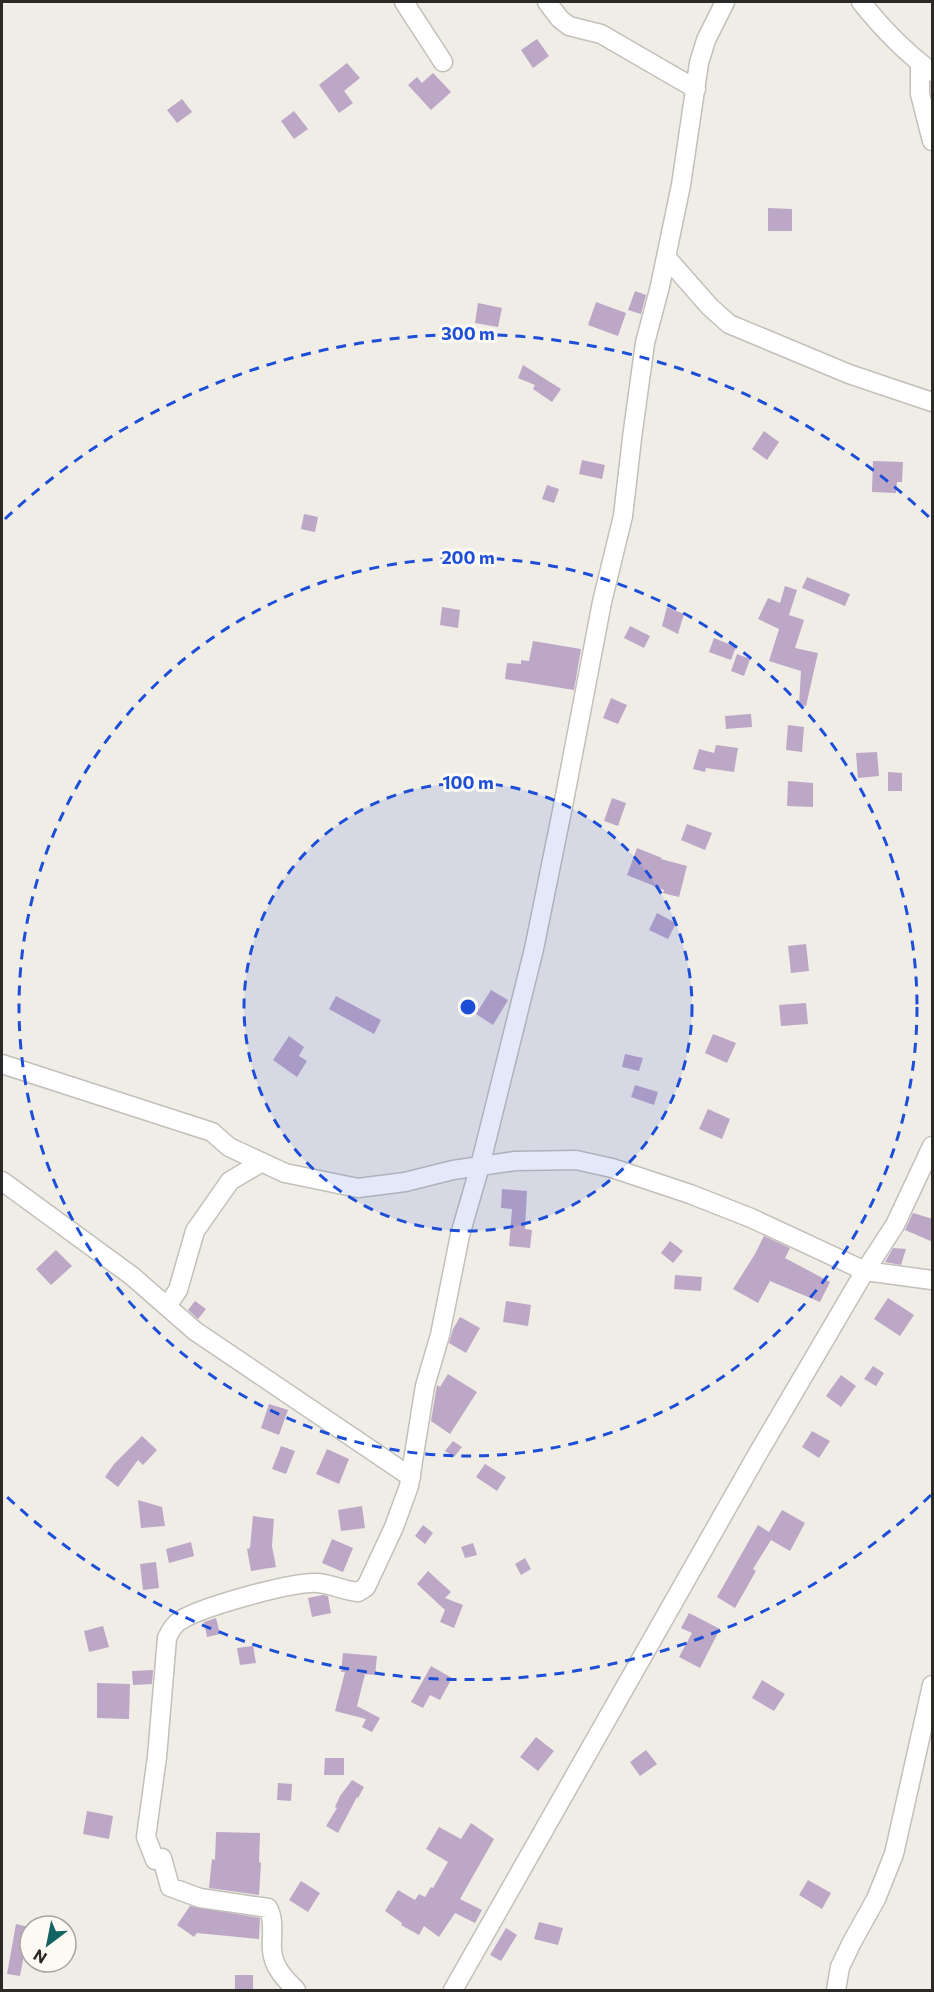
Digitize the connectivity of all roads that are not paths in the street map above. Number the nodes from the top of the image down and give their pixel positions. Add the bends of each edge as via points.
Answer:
1 (404, 2) edge
2 (547, 2) edge
3 (725, 2) edge
4 (861, 2) edge
5 (443, 62) dead end
6 (926, 68) edge
7 (696, 89) junction
8 (933, 141) edge
9 (666, 257) junction
10 (933, 402) edge
11 (2, 1064) edge
12 (933, 1146) edge
13 (262, 1162) junction
14 (480, 1166) junction
15 (2, 1180) edge
16 (865, 1271) junction
17 (933, 1280) edge
18 (166, 1306) junction
19 (411, 1477) junction
20 (933, 1685) edge
21 (296, 1990) edge
22 (453, 1990) edge
23 (836, 1990) edge

1 - 5 street
2 - 7 street via 569,26 601,34
3 - 7 street via 706,40
4 - 6 street
6 - 8 street via 920,94
7 - 9 street
9 - 10 street via 729,324 849,374
9 - 14 street via 645,343 623,516 602,602 534,949
11 - 13 street via 212,1132 229,1147
12 - 16 street via 895,1225
13 - 14 street via 285,1173 358,1188
13 - 18 street via 230,1181 195,1231 178,1290
14 - 16 street via 576,1160 612,1168 751,1218
14 - 19 street via 425,1386
15 - 18 street via 132,1276
16 - 17 street
16 - 22 street
18 - 19 street via 195,1331
19 - 21 street via 394,1527 366,1587 358,1592 318,1583 288,1587 181,1620 167,1638 146,1837 155,1860 162,1858 170,1887 200,1898 268,1908 272,1953 280,1975
20 - 23 street via 894,1854 876,1899 840,1967

